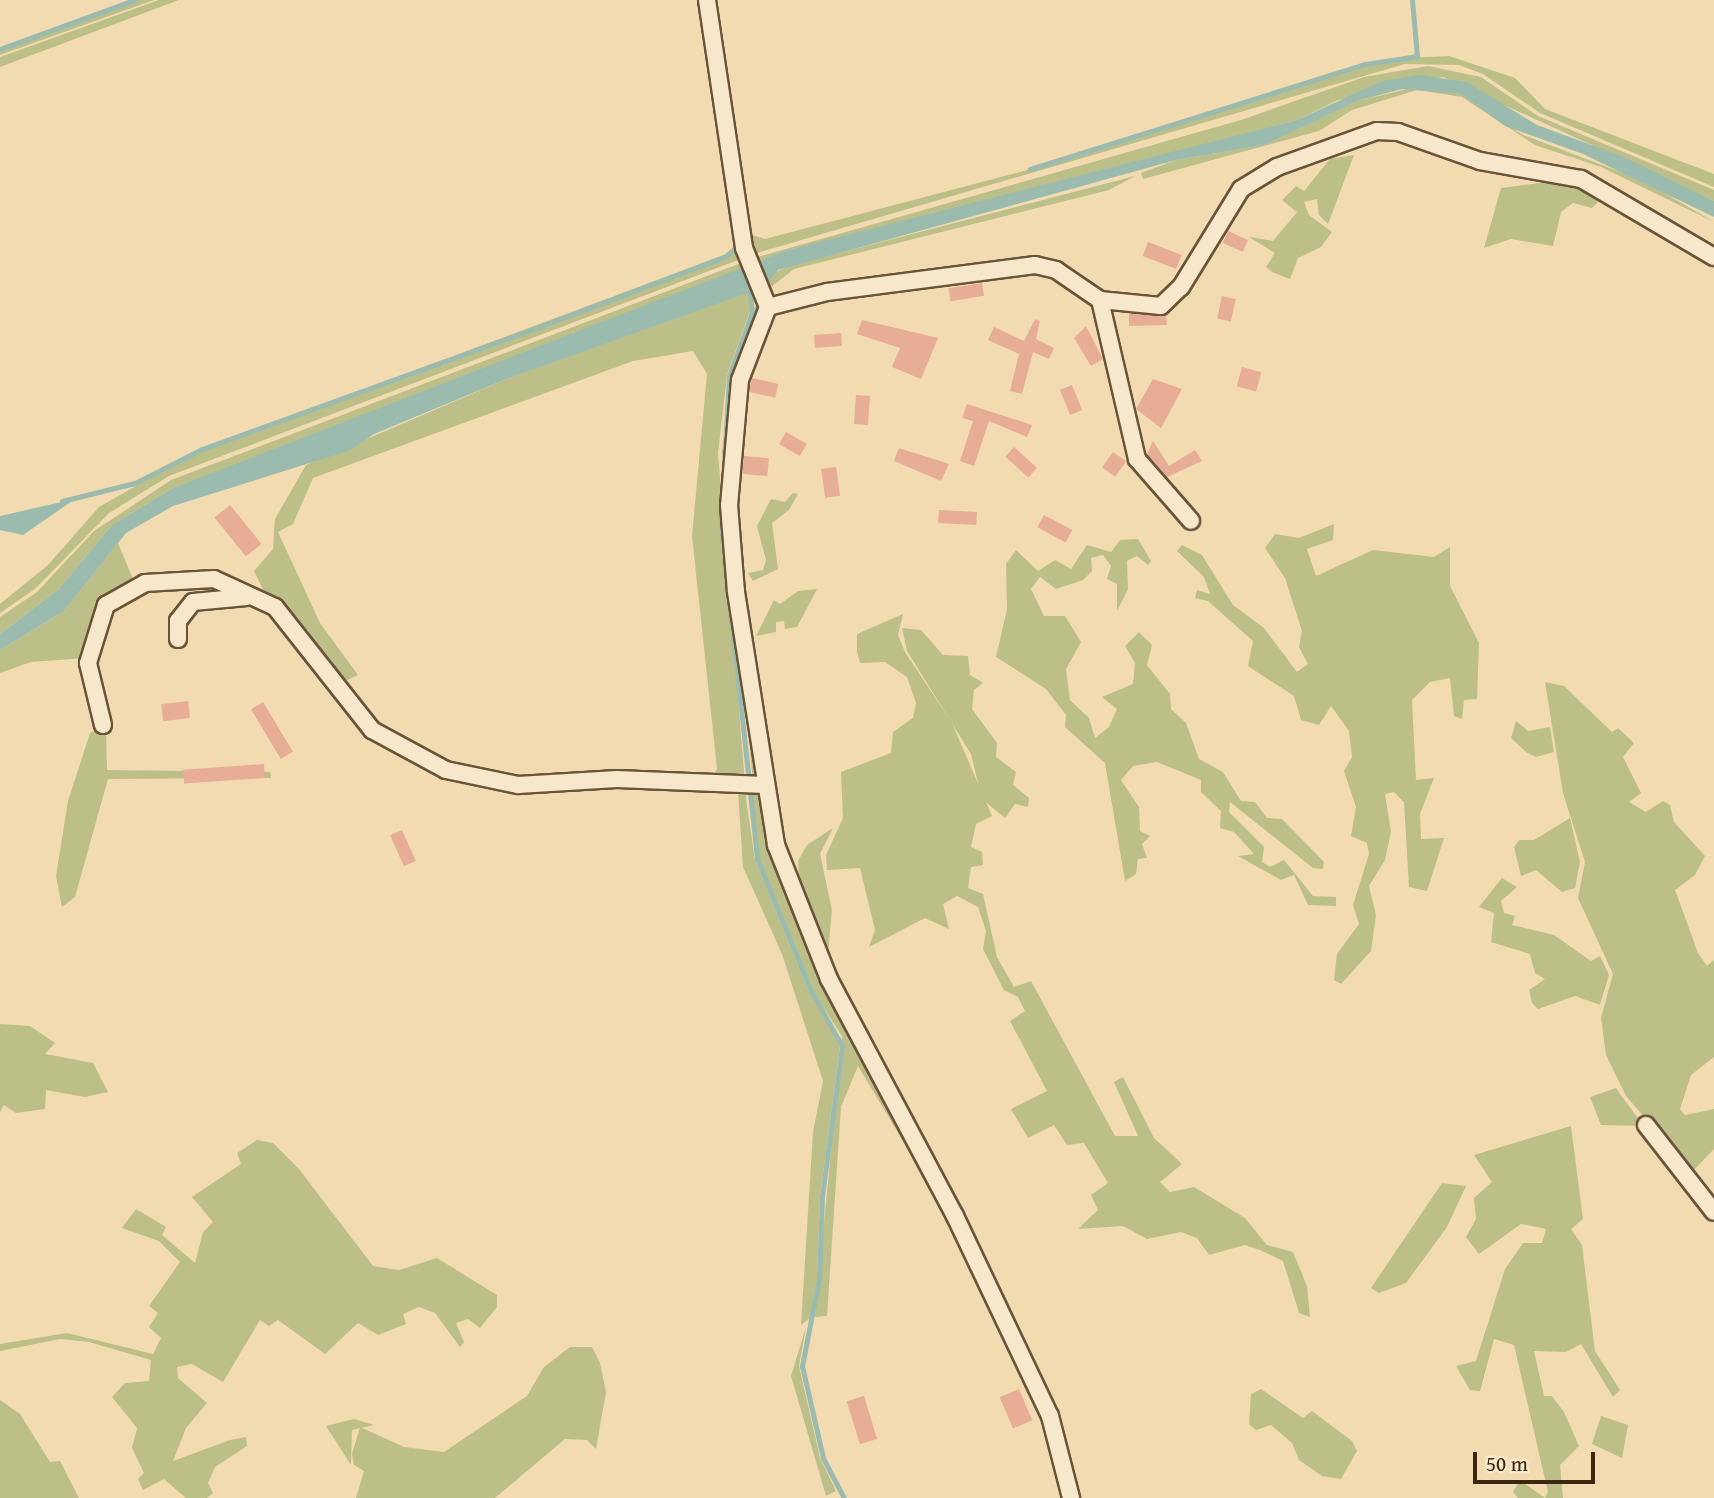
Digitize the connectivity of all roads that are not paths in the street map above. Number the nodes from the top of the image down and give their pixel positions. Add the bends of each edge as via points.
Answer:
1 (707, 0) edge
2 (1714, 257) edge
3 (765, 300) junction
4 (1100, 300) junction
5 (1191, 521) dead end
6 (252, 597) junction
7 (178, 639) dead end
8 (103, 725) dead end
9 (754, 786) junction
10 (1646, 1125) dead end
11 (1714, 1212) edge
12 (1071, 1498) edge

1 - 3 street via 749,258
2 - 4 street via 1581,179 1480,161 1398,132 1377,131 1277,167 1241,189 1167,302 1144,308
3 - 4 street via 1035,265 1056,270
3 - 9 street via 740,380 729,505
4 - 5 street via 1137,459
6 - 7 street via 192,601 178,621
6 - 8 street via 214,579 183,579 145,583 106,605 88,663
6 - 9 street via 297,628 372,730 446,770 518,785 617,779
9 - 12 street via 795,905 1050,1416
10 - 11 street

